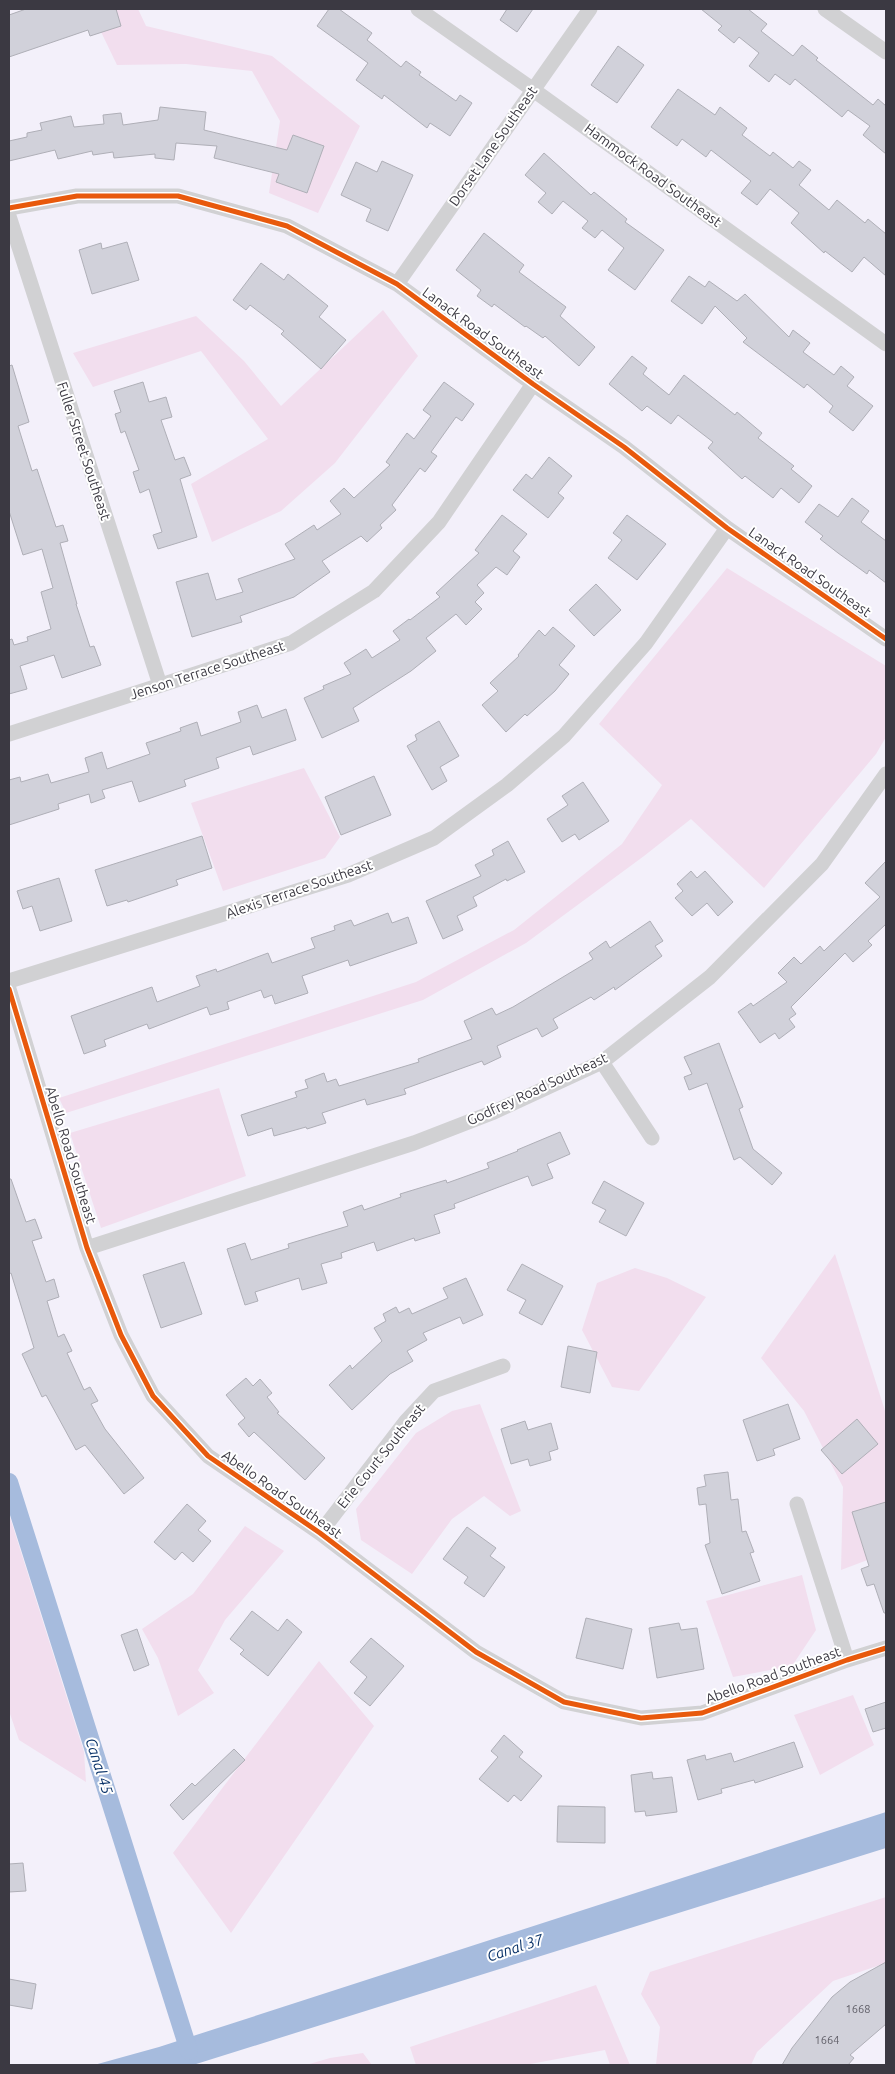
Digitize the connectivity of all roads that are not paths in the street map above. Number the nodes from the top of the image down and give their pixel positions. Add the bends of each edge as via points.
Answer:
1 (418, 9) edge
2 (590, 9) edge
3 (825, 9) edge
4 (886, 52) edge
5 (532, 89) junction
6 (9, 208) edge
7 (9, 216) edge
8 (397, 284) junction
9 (886, 344) edge
10 (533, 384) junction
11 (727, 528) junction
12 (886, 639) edge
13 (160, 685) junction
14 (9, 734) edge
15 (886, 774) edge
16 (9, 981) edge
17 (9, 990) edge
18 (602, 1062) junction
19 (652, 1138) dead end
20 (87, 1248) junction
21 (503, 1366) dead end
22 (797, 1504) dead end
23 (320, 1533) junction
24 (886, 1648) edge
25 (847, 1660) junction

1 - 5 street, Hammock Road Southeast
2 - 5 street, Dorset Lane Southeast
3 - 4 street
5 - 8 street, Dorset Lane Southeast
5 - 9 street, Hammock Road Southeast
6 - 8 street, Lanack Road Southeast via 77,196 178,196 287,226
7 - 13 street, Fuller Street Southeast
8 - 10 street, Lanack Road Southeast
10 - 11 street, Lanack Road Southeast via 624,447
10 - 13 street, Jenson Terrace Southeast via 439,522 374,591 291,643
11 - 12 street, Lanack Road Southeast
11 - 16 street, Alexis Terrace Southeast via 646,643 564,736 507,785 434,838 348,875
13 - 14 street, Jenson Terrace Southeast
15 - 18 street, Godfrey Road Southeast via 815,871 710,977
17 - 20 street, Abello Road Southeast
18 - 19 street
18 - 20 street, Godfrey Road Southeast via 494,1112 414,1143
20 - 23 street, Abello Road Southeast via 121,1335 153,1396 208,1456
21 - 23 street, Erie Court Southeast via 434,1391 406,1420
22 - 25 street
23 - 25 street, Abello Road Southeast via 476,1652 564,1702 641,1718 702,1713
24 - 25 street, Abello Road Southeast

